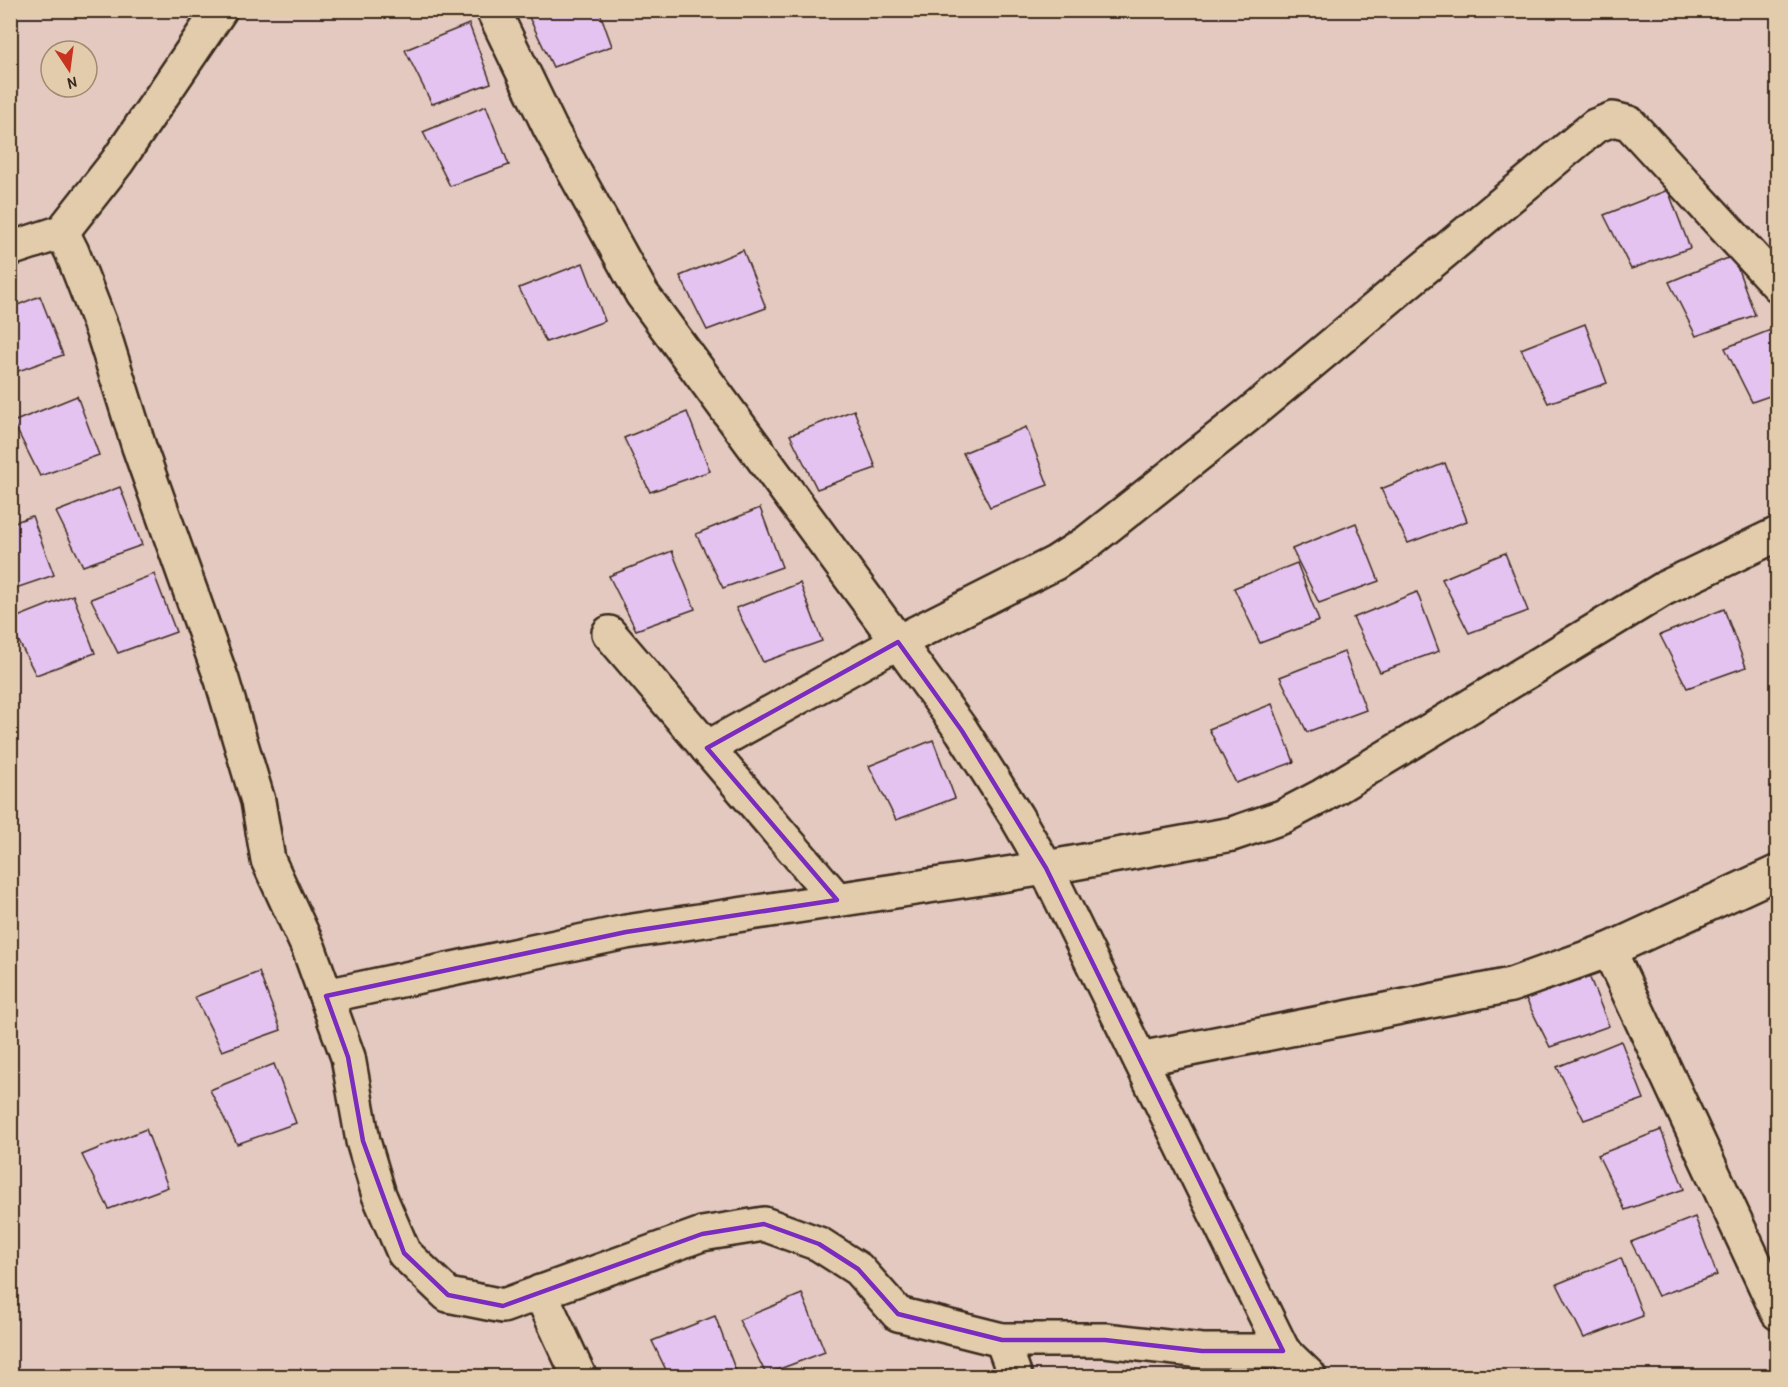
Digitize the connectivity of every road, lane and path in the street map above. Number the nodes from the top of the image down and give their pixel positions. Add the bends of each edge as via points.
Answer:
1 (220, 10) edge
2 (493, 10) edge
3 (62, 232) junction
4 (10, 249) edge
5 (1778, 285) edge
6 (1778, 534) edge
7 (609, 633) dead end
8 (898, 642) junction
9 (707, 748) junction
10 (1046, 868) junction
11 (1778, 872) edge
12 (837, 900) junction
13 (1609, 950) junction
14 (326, 996) junction
15 (1140, 1059) junction
16 (540, 1292) junction
17 (1778, 1313) edge
18 (1002, 1340) junction
19 (1283, 1351) junction
20 (579, 1377) edge
21 (1015, 1377) edge
22 (1309, 1377) edge

1 - 3 street via 117,162
2 - 8 street via 550,128 642,294
3 - 4 street
3 - 14 street via 103,332 139,447 222,680 258,801 268,860
5 - 8 street via 1629,123 1613,119 1595,126 1248,415 1089,540 1055,563
6 - 10 street via 1665,588 1282,817 1232,834
7 - 9 street
8 - 9 street
8 - 10 street via 962,731
9 - 12 street
10 - 12 street
10 - 15 street
11 - 13 street
12 - 14 street via 626,932
13 - 15 street via 1511,985
13 - 17 street
14 - 16 street via 348,1057 363,1141 379,1195 404,1253 448,1295 503,1306
15 - 19 street
16 - 18 street via 702,1234 764,1224 819,1244 858,1269 898,1314
16 - 20 street
18 - 19 street via 1105,1340 1202,1352
18 - 21 street
19 - 22 street

